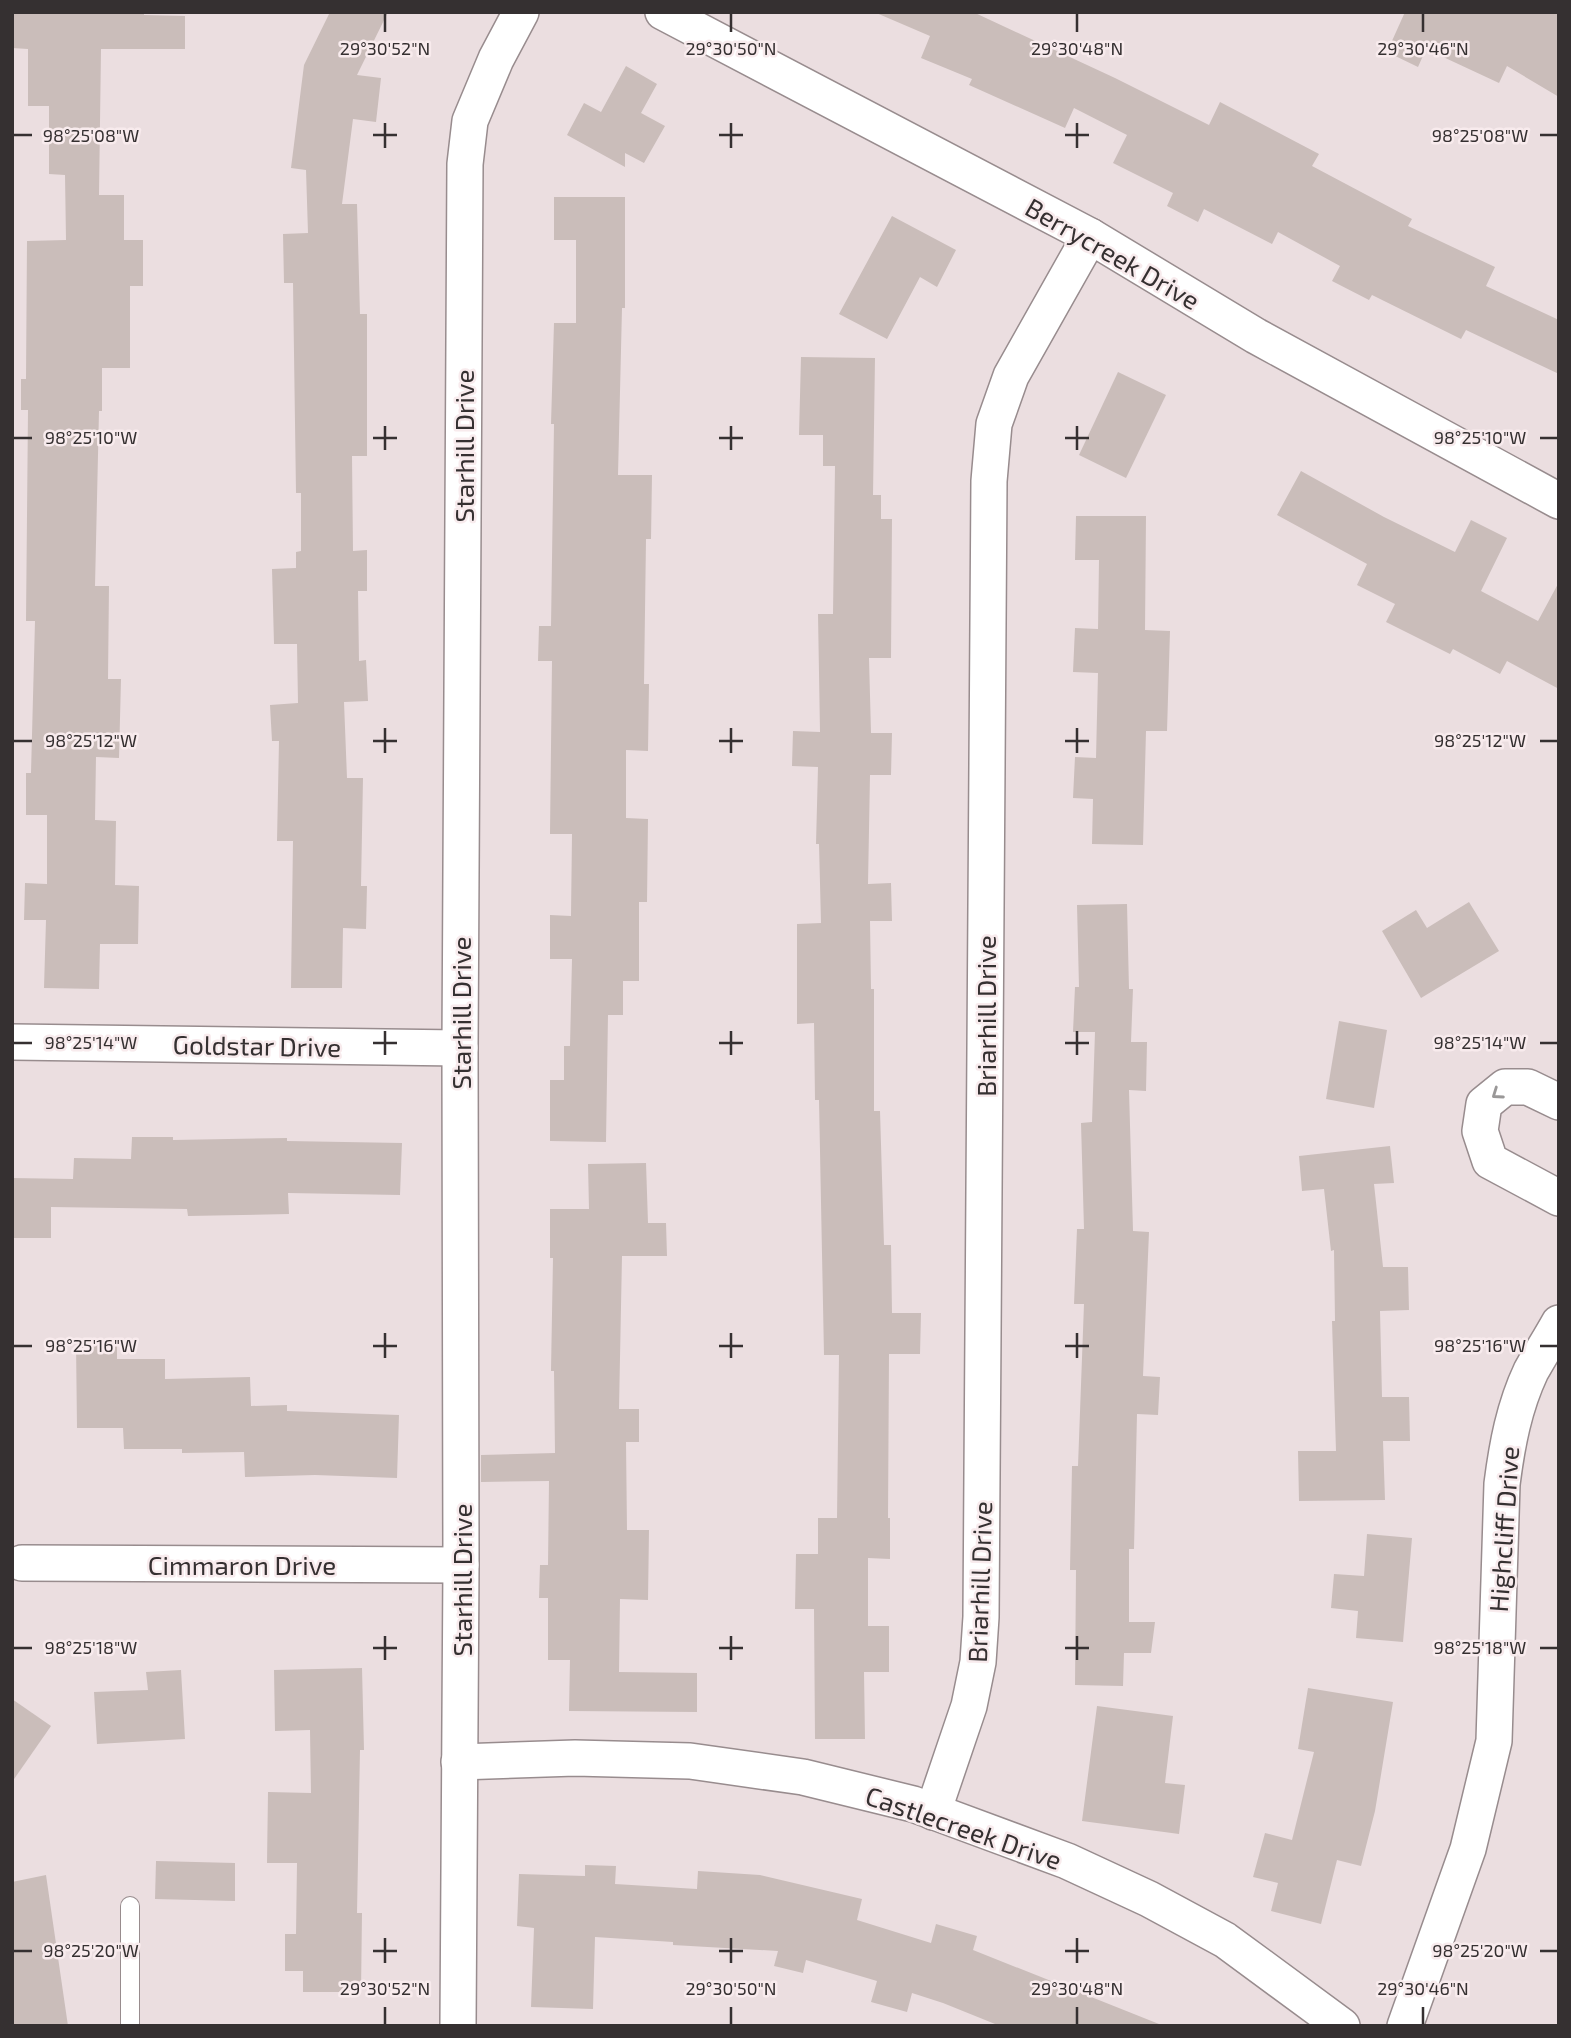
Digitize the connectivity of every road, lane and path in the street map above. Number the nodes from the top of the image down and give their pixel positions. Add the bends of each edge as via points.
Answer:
1 (521, 12) edge
2 (663, 12) edge
3 (1090, 236) junction
4 (1559, 501) edge
5 (12, 1042) edge
6 (460, 1048) junction
7 (1559, 1102) edge
8 (1559, 1198) edge
9 (1559, 1323) edge
10 (22, 1563) dead end
11 (461, 1565) junction
12 (459, 1762) junction
13 (933, 1812) junction
14 (130, 1906) dead end
15 (130, 2026) edge
16 (458, 2026) edge
17 (1342, 2026) edge
18 (1405, 2026) edge

1 - 6 street, Starhill Drive via 470,121 465,164
2 - 3 street, Berrycreek Drive
3 - 4 street, Berrycreek Drive via 1256,337
3 - 13 street, Briarhill Drive via 1011,376 994,424 989,495 981,1617 970,1706
5 - 6 street, Goldstar Drive
6 - 11 street, Starhill Drive
7 -> 8 street via 1528,1087 1506,1087 1484,1104 1480,1132 1490,1161
9 - 18 street, Highcliff Drive via 1531,1372 1507,1444 1494,1741 1468,1849
10 - 11 street, Cimmaron Drive
11 - 12 street, Starhill Drive
12 - 13 street, Castlecreek Drive via 575,1758 690,1762 803,1777
12 - 16 street, Starhill Drive
13 - 17 street, Castlecreek Drive via 1067,1861 1149,1899 1225,1940
14 - 15 lane

